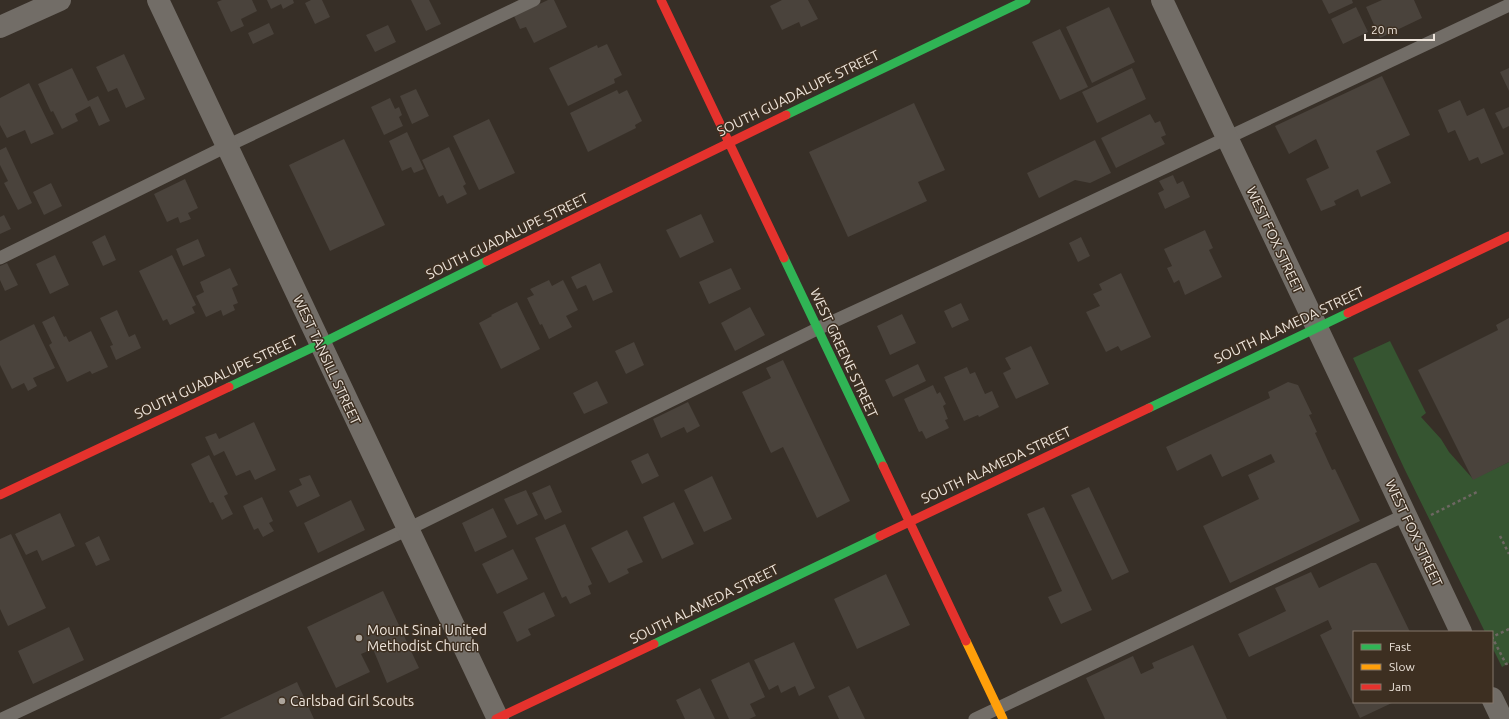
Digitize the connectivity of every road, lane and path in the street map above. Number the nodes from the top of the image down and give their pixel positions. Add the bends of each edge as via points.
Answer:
1 (60, 0) edge
2 (158, 0) edge
3 (534, 0) edge
4 (661, 0) edge
5 (1026, 0) edge
6 (1162, 0) edge
7 (1509, 5) edge
8 (0, 27) edge
9 (1227, 137) junction
10 (729, 142) junction
11 (227, 146) junction
12 (1509, 236) edge
13 (0, 258) edge
14 (1316, 328) junction
15 (817, 329) junction
16 (320, 344) junction
17 (1477, 492) dead end
18 (0, 495) edge
19 (1406, 515) junction
20 (1431, 515) dead end
21 (909, 522) junction
22 (408, 529) junction
23 (1500, 536) dead end
24 (1509, 554) edge
25 (1509, 629) edge
26 (1461, 631) edge
27 (1493, 637) edge
28 (1493, 639) edge
29 (1509, 663) edge
30 (1000, 714) edge
31 (2, 719) edge
32 (497, 719) edge
33 (975, 719) edge

1 - 8 street
2 - 11 street, WEST TANSILL STREET
3 - 11 lane
4 - 10 street, WEST GREENE STREET
5 - 10 street, SOUTH GUADALUPE STREET
6 - 9 street, WEST FOX STREET
7 - 9 lane
9 - 14 street, WEST FOX STREET
9 - 15 lane
10 - 15 street, WEST GREENE STREET
10 - 16 street, SOUTH GUADALUPE STREET
11 - 13 lane
11 - 16 street, WEST TANSILL STREET
12 - 14 street, SOUTH ALAMEDA STREET
14 - 19 street, WEST FOX STREET
14 - 21 street, SOUTH ALAMEDA STREET
15 - 21 street, WEST GREENE STREET
15 - 22 lane
16 - 18 street, SOUTH GUADALUPE STREET
16 - 22 street, WEST TANSILL STREET
17 - 20 path
19 - 26 street, WEST FOX STREET
19 - 30 lane
21 - 30 street, WEST GREENE STREET
21 - 32 street, SOUTH ALAMEDA STREET
22 - 31 lane
22 - 32 street, WEST TANSILL STREET
23 - 24 path
25 - 27 path
28 - 29 path via 1506,664
30 - 33 lane

